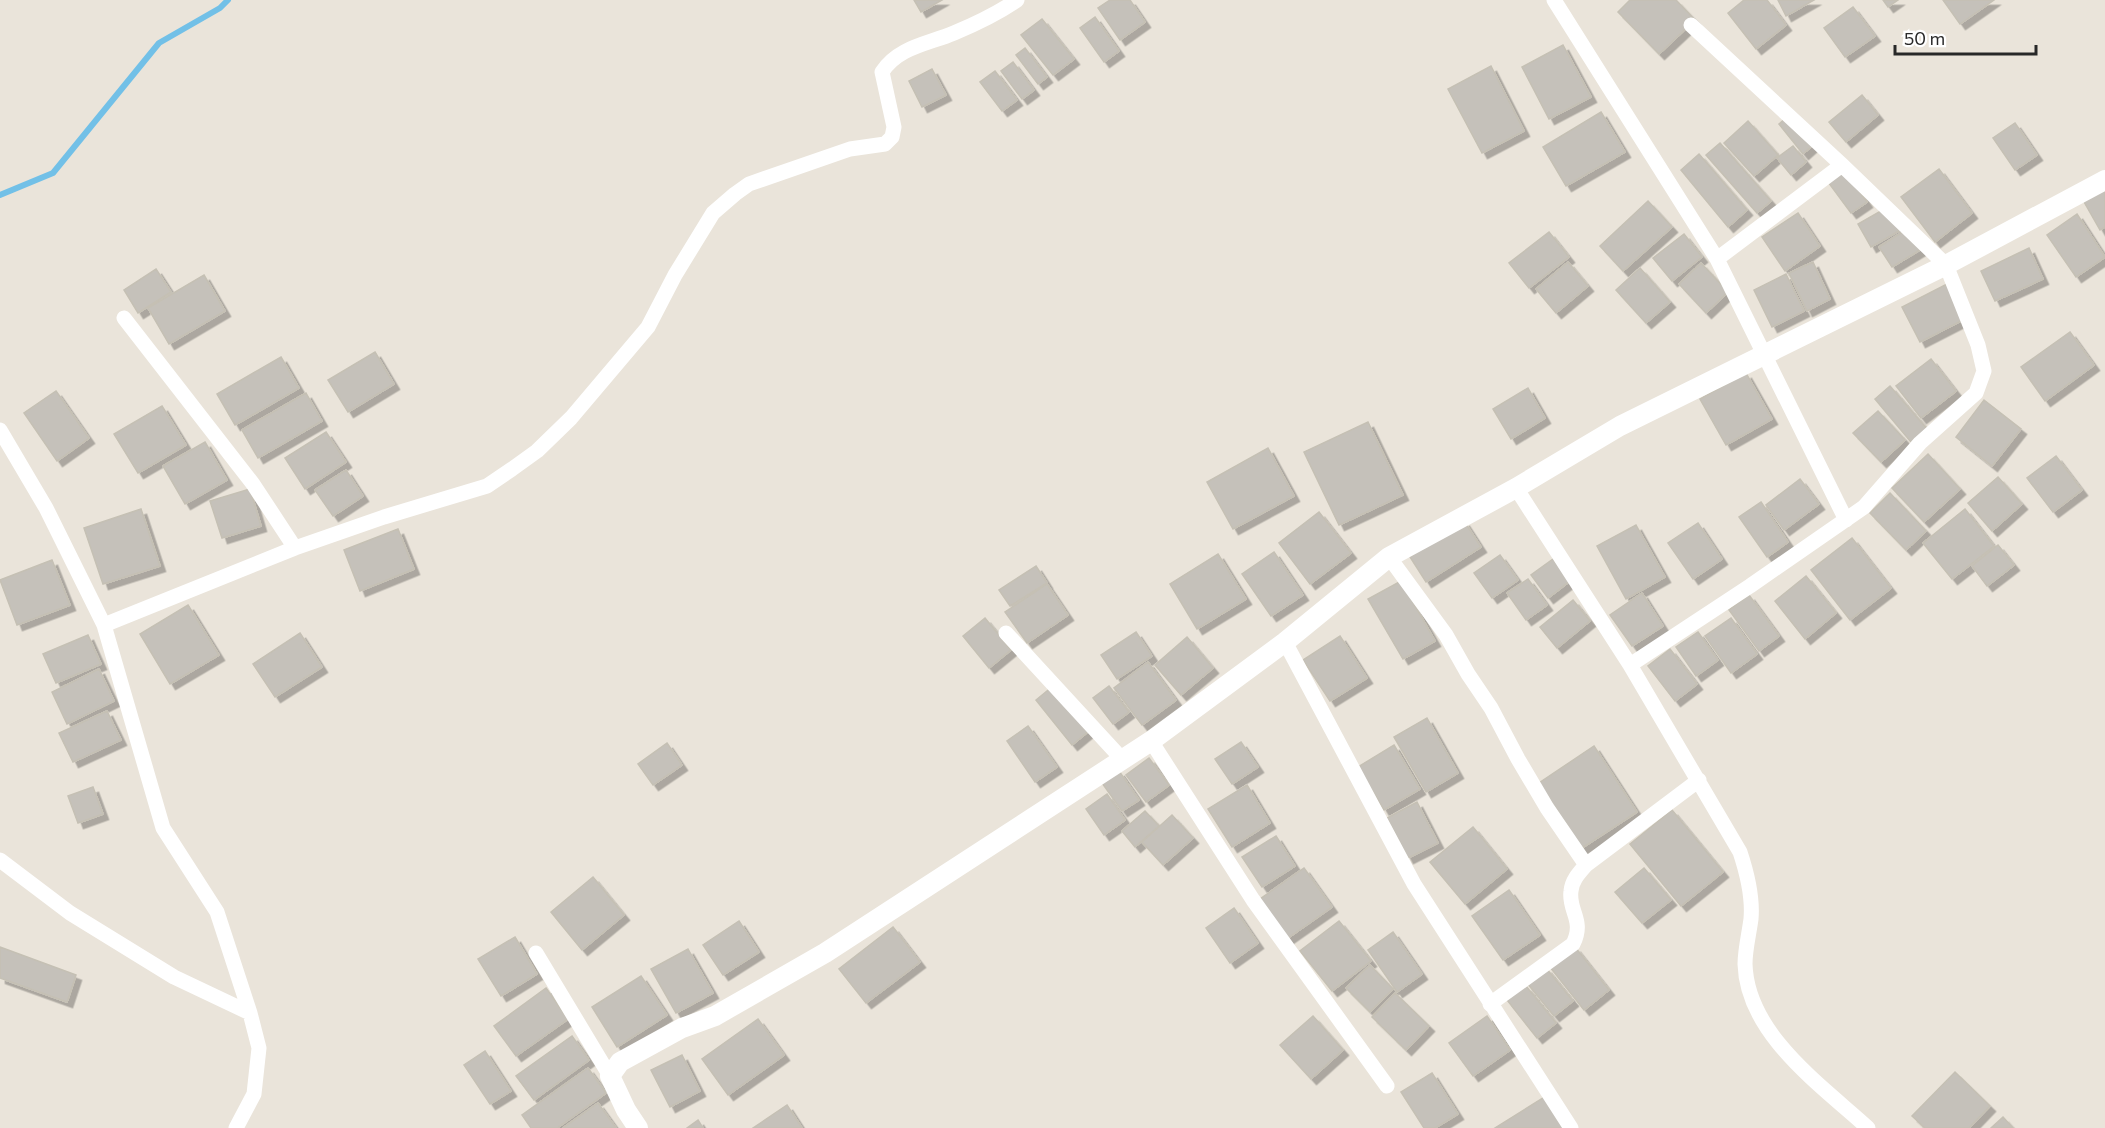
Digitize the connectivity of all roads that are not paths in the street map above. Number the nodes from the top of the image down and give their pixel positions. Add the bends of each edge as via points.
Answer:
1 (1017, 0) edge
2 (1554, 0) edge
3 (1691, 25) dead end
4 (1842, 165) junction
5 (2105, 180) edge
6 (1717, 259) junction
7 (1946, 265) junction
8 (124, 318) dead end
9 (1766, 354) junction
10 (0, 430) edge
11 (1516, 488) junction
12 (1846, 520) junction
13 (295, 548) junction
14 (1389, 556) junction
15 (105, 625) junction
16 (1006, 633) dead end
17 (1284, 642) junction
18 (1630, 665) junction
19 (1151, 741) junction
20 (1122, 759) junction
21 (1699, 780) junction
22 (0, 860) edge
23 (1586, 866) junction
24 (536, 953) dead end
25 (1490, 1004) junction
26 (250, 1013) junction
27 (610, 1076) junction
28 (1387, 1086) dead end
29 (236, 1128) edge
30 (638, 1128) edge
31 (1571, 1128) edge
32 (1868, 1128) edge

1 - 13 street via 956,32 905,51 888,63 882,72 894,127 885,144 850,149 749,184 713,213 648,327 571,418 537,451 487,486
2 - 6 street
3 - 4 street
4 - 6 street
4 - 7 street
5 - 7 street
6 - 9 street
7 - 9 street
7 - 12 street via 1978,345 1984,371 1976,393 1920,443 1864,507
8 - 13 street via 253,484
9 - 11 street via 1620,426
9 - 12 street
10 - 15 street via 46,508
11 - 14 street
11 - 18 street
12 - 18 street
13 - 15 street
14 - 17 street
14 - 23 street via 1446,635
15 - 26 street via 163,828 217,912
16 - 20 street
17 - 19 street
17 - 25 street via 1414,884
18 - 21 street
19 - 20 street
19 - 28 street via 1253,900
20 - 27 street via 825,952 715,1016 682,1028 620,1062
21 - 23 street
21 - 32 street via 1740,852 1749,880 1751,916 1745,964 1749,990 1767,1030
22 - 26 street via 70,913 164,971
23 - 25 street via 1575,878 1570,892 1579,933 1573,944
24 - 27 street
25 - 31 street
26 - 29 street via 259,1048 254,1094
27 - 30 street

